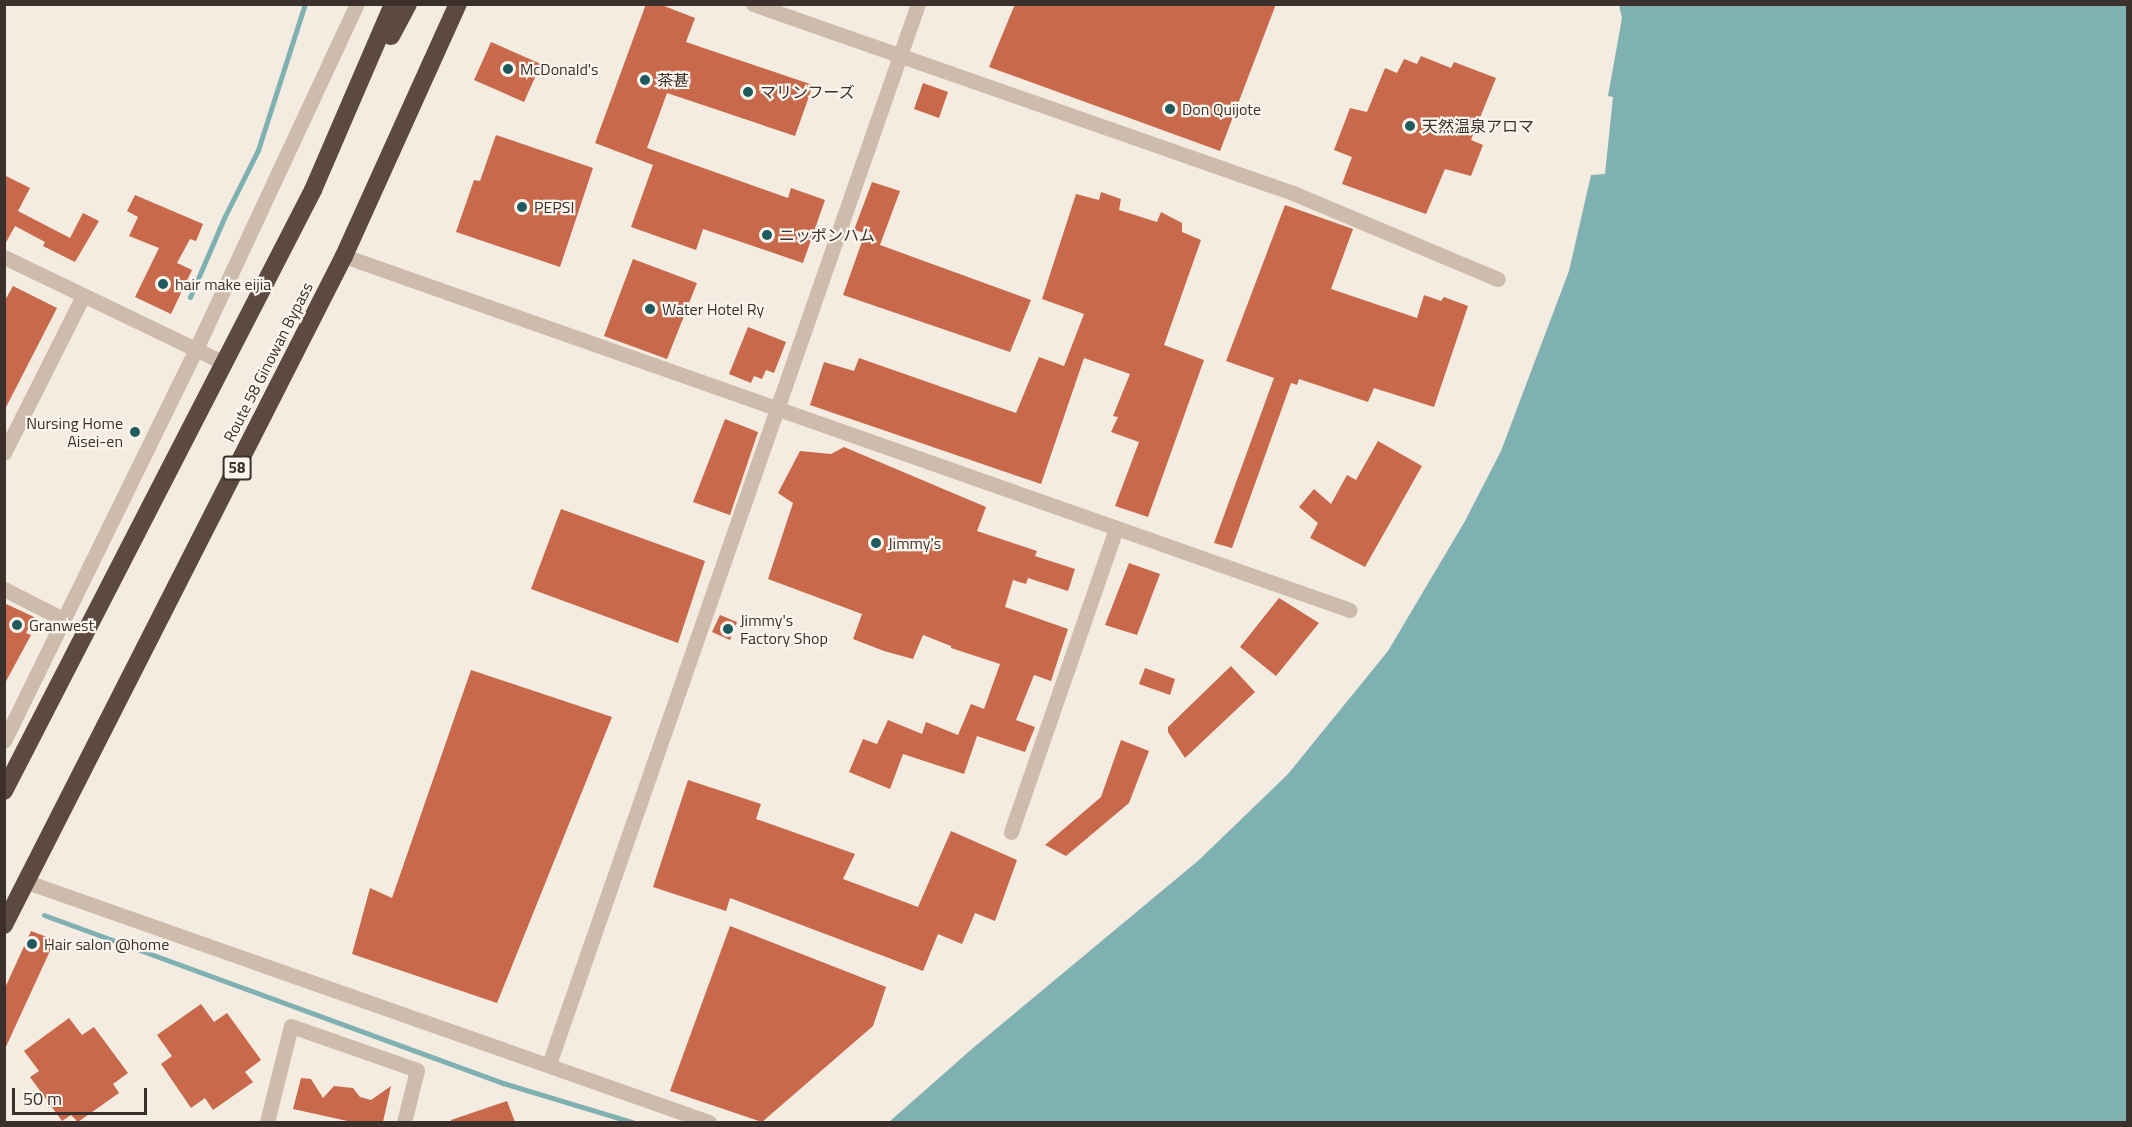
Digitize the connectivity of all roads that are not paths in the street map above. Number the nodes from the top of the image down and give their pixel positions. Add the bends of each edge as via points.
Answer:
1 (357, 4) edge
2 (393, 4) edge
3 (408, 4) edge
4 (458, 4) edge
5 (753, 4) edge
6 (918, 4) edge
7 (900, 57) junction
8 (313, 190) junction
9 (344, 256) junction
10 (4, 257) edge
11 (1498, 279) dead end
12 (83, 297) junction
13 (195, 351) junction
14 (224, 363) junction
15 (777, 410) junction
16 (4, 453) edge
17 (1116, 528) junction
18 (4, 589) edge
19 (1350, 610) dead end
20 (63, 619) junction
21 (4, 741) edge
22 (4, 791) edge
23 (1011, 832) dead end
24 (27, 882) junction
25 (4, 926) edge
26 (549, 1064) junction
27 (267, 1122) edge
28 (404, 1122) edge
29 (709, 1122) edge

1 - 13 street
2 - 8 highway
3 - 8 highway
4 - 9 highway, Route 58 Ginowan Bypass / 58
5 - 7 street
6 - 7 street
7 - 11 street via 1293,193
7 - 15 street
8 - 14 highway
9 - 15 street
9 - 24 highway, Route 58 Ginowan Bypass / 58
10 - 12 street
12 - 13 street
12 - 16 street
13 - 14 street
13 - 20 street
14 - 22 highway
15 - 17 street
15 - 26 street
17 - 19 street
17 - 23 street
18 - 20 street
20 - 21 street
24 - 25 highway, Route 58 Ginowan Bypass / 58
24 - 26 street
26 - 29 street
27 - 28 street via 291,1026 417,1070

